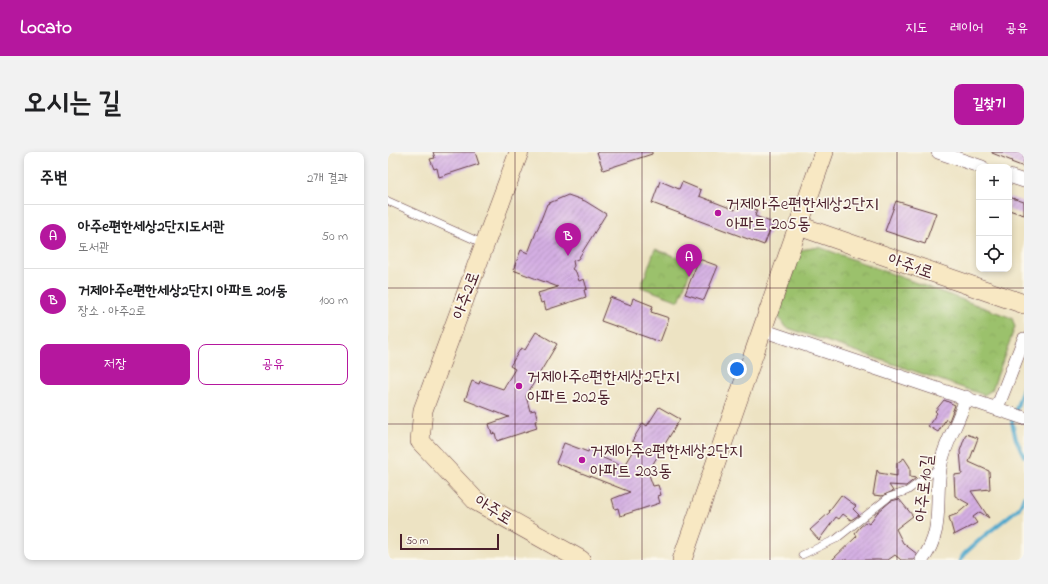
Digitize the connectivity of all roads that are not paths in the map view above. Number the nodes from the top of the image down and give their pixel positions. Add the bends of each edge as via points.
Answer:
1 (519, 152) edge
2 (824, 152) edge
3 (938, 152) edge
4 (976, 165) edge
5 (1012, 177) edge
6 (1024, 181) edge
7 (388, 200) edge
8 (799, 226) junction
9 (484, 244) junction
10 (1024, 304) edge
11 (762, 330) junction
12 (1024, 339) edge
13 (966, 397) junction
14 (997, 408) junction
15 (1024, 418) edge
16 (420, 441) joint
17 (940, 467) junction
18 (802, 555) dead end
19 (581, 560) edge
20 (682, 560) edge
21 (922, 560) edge

1 - 9 street, 아주2로
2 - 8 street
3 - 4 street
5 - 6 street
7 - 9 lane
8 - 10 street, 아주1로
8 - 11 street
9 - 16 street, 아주2로 via 423,410
11 - 13 street
11 - 20 street
12 - 14 street
13 - 14 street
13 - 17 street, 아주로10길 via 963,411 945,449
14 - 15 street
16 - 19 street, 아주로 via 476,501
17 - 18 lane via 907,491 889,497 836,540
17 - 21 street, 아주로10길 via 937,529 933,543

